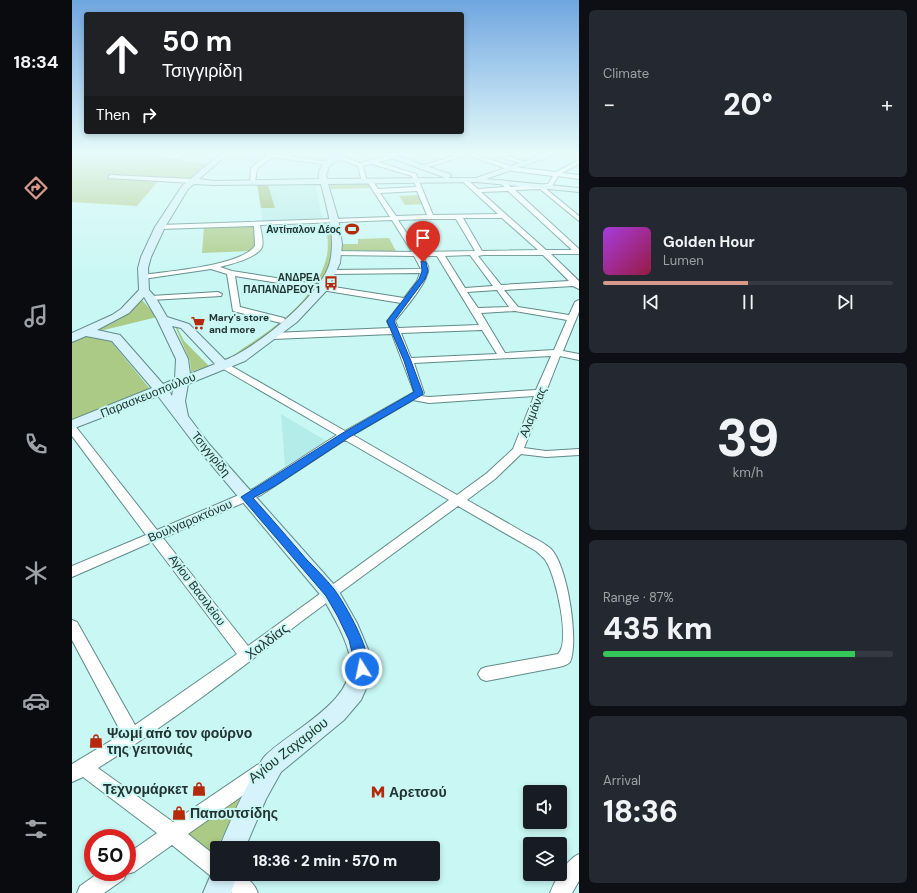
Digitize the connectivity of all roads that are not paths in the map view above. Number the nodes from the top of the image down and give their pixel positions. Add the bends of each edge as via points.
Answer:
1 (180, 197) edge
2 (325, 197) edge
3 (381, 197) edge
4 (423, 197) edge
5 (482, 197) edge
6 (517, 197) edge
7 (553, 197) edge
8 (458, 216) junction
9 (504, 216) junction
10 (431, 217) junction
11 (395, 218) junction
12 (579, 219) edge
13 (330, 221) junction
14 (257, 224) junction
15 (160, 227) junction
16 (578, 252) edge
17 (336, 253) junction
18 (545, 253) junction
19 (418, 254) junction
20 (440, 254) junction
21 (477, 254) junction
22 (213, 267) junction
23 (425, 271) junction
24 (332, 272) junction
25 (231, 273) junction
26 (143, 277) junction
27 (578, 285) edge
28 (318, 287) junction
29 (498, 287) junction
30 (463, 290) junction
31 (233, 293) junction
32 (148, 295) junction
33 (406, 301) junction
34 (579, 302) edge
35 (515, 308) junction
36 (475, 311) junction
37 (572, 318) junction
38 (163, 319) junction
39 (281, 320) junction
40 (485, 327) junction
41 (395, 331) junction
42 (84, 332) junction
43 (273, 336) junction
44 (72, 338) edge
45 (558, 353) junction
46 (502, 355) junction
47 (579, 357) edge
48 (408, 361) junction
49 (223, 365) junction
50 (182, 381) junction
51 (160, 390) junction
52 (540, 393) junction
53 (411, 397) junction
54 (182, 417) junction
55 (72, 425) edge
56 (72, 429) edge
57 (344, 436) junction
58 (518, 450) junction
59 (579, 452) edge
60 (246, 497) junction
61 (458, 500) junction
62 (156, 536) junction
63 (72, 572) edge
64 (330, 593) junction
65 (72, 626) edge
66 (247, 656) junction
67 (486, 674) dead end
68 (133, 737) junction
69 (273, 764) junction
70 (78, 771) edge
71 (173, 834) junction
72 (235, 841) edge
73 (136, 859) edge
74 (579, 864) edge
75 (210, 867) edge
76 (104, 881) edge
77 (228, 881) edge
78 (87, 893) edge
79 (248, 893) edge
80 (560, 893) edge

1 - 15 main road
2 - 13 main road
3 - 11 street
4 - 10 street
5 - 9 street
6 - 16 street
7 - 12 street
8 - 9 street
8 - 10 street
8 - 21 street
9 - 18 street
10 - 11 street
11 - 13 street
11 - 19 street
13 - 14 street
13 - 17 main road via 337,244
13 - 28 main road via 328,245
14 - 15 street
14 - 22 street via 259,245 256,250
15 - 26 main road via 145,261
16 - 18 street
17 - 19 street
17 - 24 main road
18 - 21 street
18 - 27 street
19 - 20 street
19 - 23 street
20 - 21 street
20 - 30 street
21 - 29 street
22 - 25 street
22 - 26 street
23 - 24 street
23 - 33 street
24 - 28 main road
25 - 28 street
25 - 31 street
26 - 32 main road
27 - 29 street
28 - 33 street
28 - 39 main road
28 - 43 main road, Παρασκευοπούλου via 293,320
29 - 30 street
29 - 35 street
30 - 36 street
31 - 32 street
31 - 39 street via 237,310
32 - 38 main road
32 - 42 main road via 125,311
33 - 41 street via 391,320
34 - 37 street, Αλαμάνας
35 - 36 street
35 - 37 street
36 - 40 street
37 - 45 street, Αλαμάνας
38 - 49 main road via 185,326
38 - 50 main road via 182,359
39 - 49 main road via 231,356
40 - 41 street
40 - 46 street
41 - 43 street
41 - 48 street
42 - 44 main road
42 - 51 main road, Τσιγγιρίδη via 116,338
43 - 49 main road, Παρασκευοπούλου via 241,358
45 - 46 street
45 - 47 street
45 - 52 street, Αλαμάνας
46 - 48 street
48 - 53 street via 419,391
49 - 50 main road, Παρασκευοπούλου
49 - 57 street
50 - 51 main road, Παρασκευοπούλου
50 - 54 main road via 178,401
51 - 54 main road, Τσιγγιρίδη
51 - 55 main road, Παρασκευοπούλου
52 - 53 street via 429,400
52 - 58 street, Αλαμάνας
53 - 57 street, Βουλγαροκτόνου
54 - 60 main road, Τσιγγιρίδη
56 - 62 street, Αγίου Βασιλείου
57 - 60 street, Βουλγαροκτόνου via 272,484
57 - 61 street
58 - 59 street via 546,454
58 - 61 street, Αλαμάνας via 491,476
60 - 62 street, Βουλγαροκτόνου
60 - 64 main road, Τσιγγιρίδη
61 - 64 street, Χαλδίας
61 - 67 street via 549,555 554,563 568,608 571,635 568,653 564,659
62 - 63 street, Βουλγαροκτόνου
62 - 66 street, Αγίου Βασιλείου
64 - 66 street, Χαλδίας
64 - 69 main road, Αγίου Ζαχαρίου via 348,623 358,647 362,662 359,681 350,698 336,712
65 - 68 street
66 - 68 street, Χαλδίας
68 - 70 street, Χαλδίας
69 - 71 street, Αγίου Ζαχαρίου
69 - 72 main road via 257,791
70 - 71 street
71 - 73 street, Αγίου Ζαχαρίου
71 - 75 street
74 - 80 street
76 - 78 street
77 - 79 street

